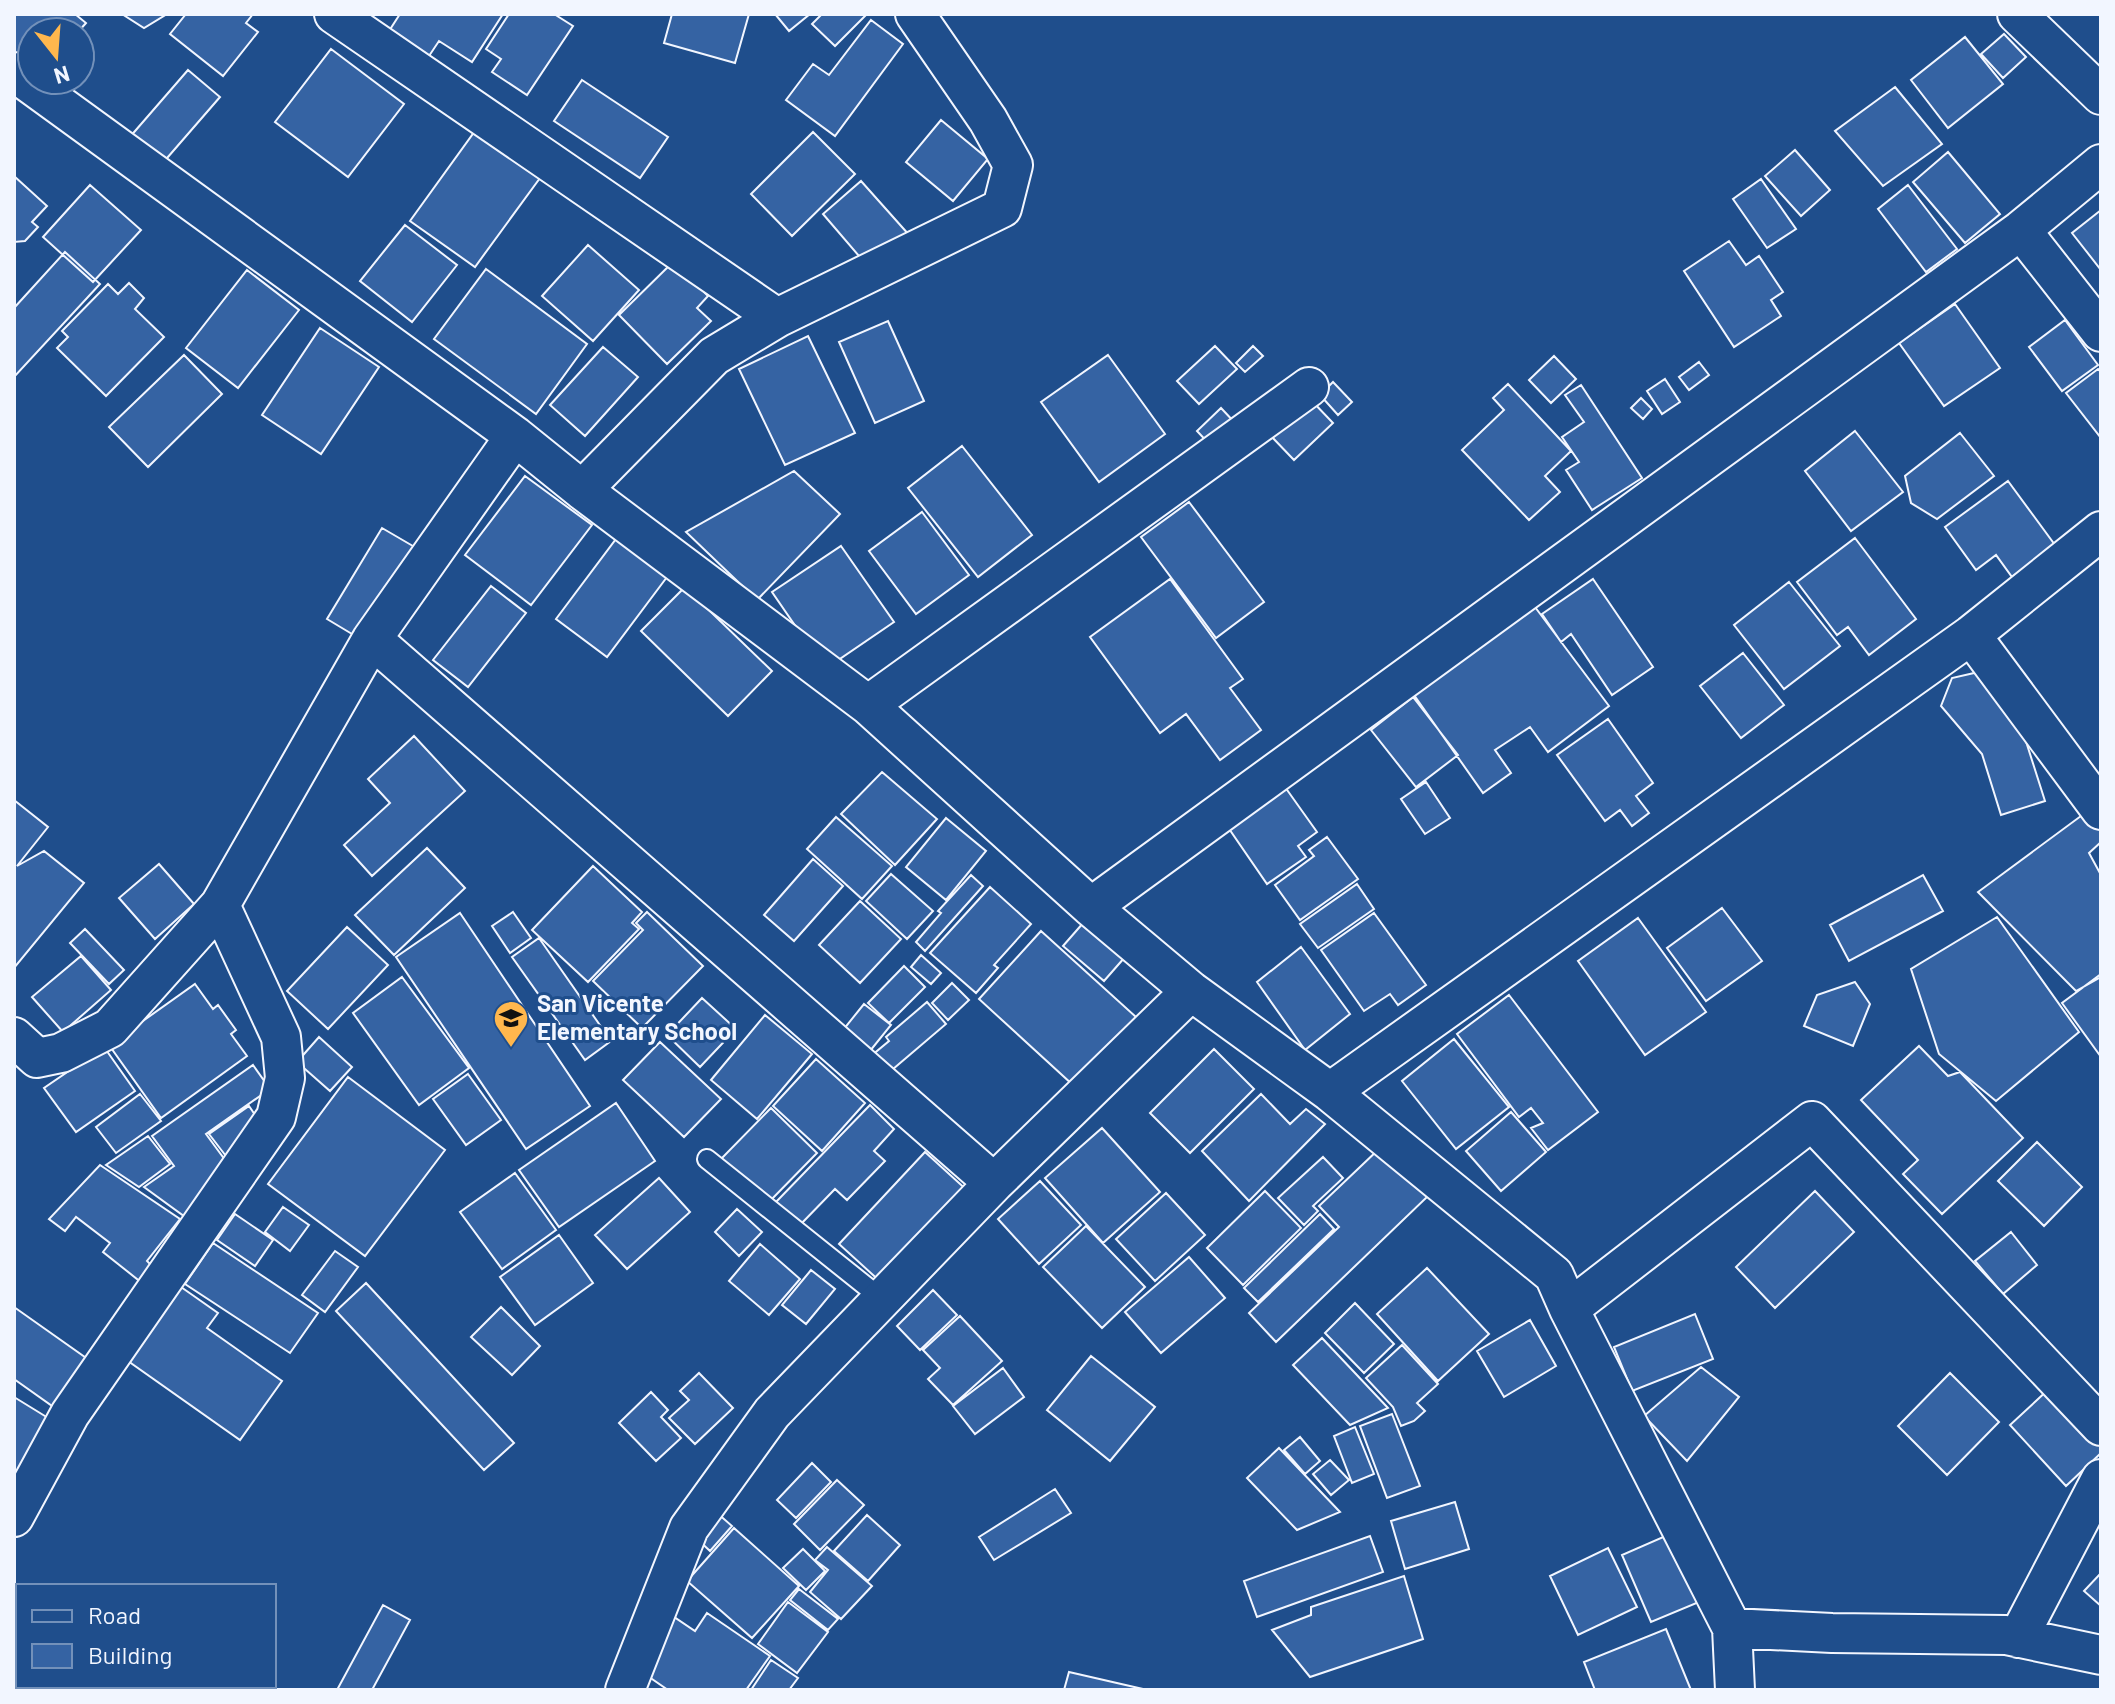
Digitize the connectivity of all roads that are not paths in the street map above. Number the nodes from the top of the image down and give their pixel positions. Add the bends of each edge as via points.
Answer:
1 (334, 14) edge
2 (915, 14) edge
3 (2017, 14) edge
4 (14, 72) edge
5 (2101, 95) edge
6 (2101, 164) edge
7 (2021, 230) junction
8 (777, 318) junction
9 (2101, 332) edge
10 (1309, 387) dead end
11 (515, 436) junction
12 (582, 490) junction
13 (2101, 531) edge
14 (1971, 635) junction
15 (372, 639) junction
16 (868, 705) junction
17 (2101, 810) edge
18 (220, 905) junction
19 (1091, 907) junction
20 (1191, 991) junction
21 (14, 1037) edge
22 (1330, 1092) junction
23 (707, 1159) dead end
24 (994, 1183) junction
25 (882, 1299) junction
26 (1569, 1309) junction
27 (2101, 1426) edge
28 (2101, 1479) edge
29 (14, 1517) edge
30 (1732, 1628) junction
31 (2018, 1638) junction
32 (2101, 1655) edge
33 (625, 1690) edge
34 (1735, 1690) edge

1 - 8 street
2 - 8 street via 1013,165 1002,208
3 - 5 street
4 - 11 street
6 - 7 street
7 - 9 street
7 - 19 street
8 - 12 street via 714,356
10 - 16 street
11 - 12 street
11 - 15 street
12 - 16 street
13 - 14 street
14 - 17 street
14 - 22 street
15 - 18 street
15 - 24 street
16 - 19 street
18 - 21 street via 110,1028 61,1053 37,1058
18 - 29 street via 281,1037 285,1078 276,1117 70,1414
19 - 20 street
20 - 22 street
20 - 24 street
22 - 26 street via 1554,1275
23 - 25 lane
24 - 25 street
25 - 33 street via 772,1413 689,1528
26 - 27 street via 1812,1121
26 - 30 street
28 - 31 street
30 - 31 street
30 - 34 street
31 - 32 street

